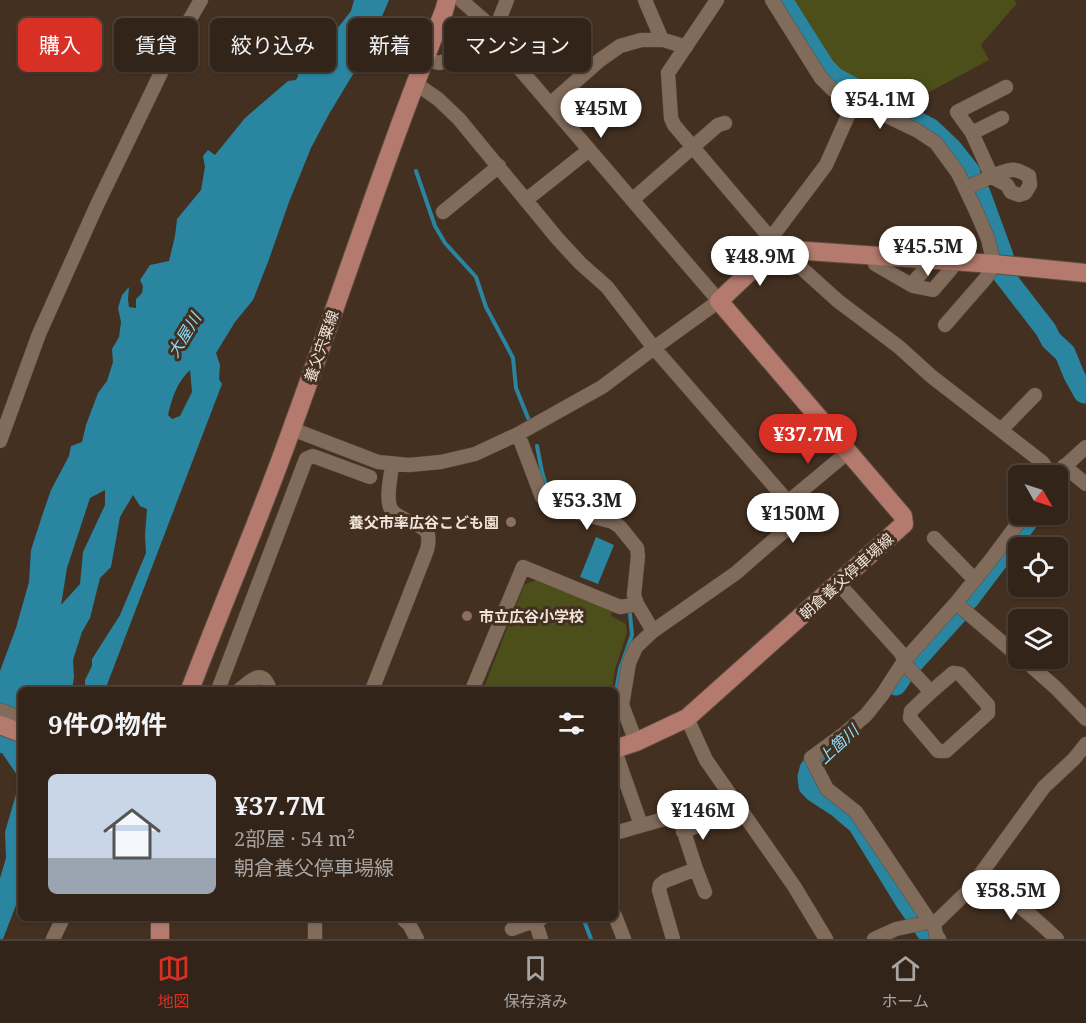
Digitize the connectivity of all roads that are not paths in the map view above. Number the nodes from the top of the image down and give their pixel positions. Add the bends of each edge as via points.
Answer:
1 (201, 0) edge
2 (507, 0) edge
3 (645, 0) edge
4 (717, 0) edge
5 (772, 0) edge
6 (454, 1) edge
7 (480, 18) edge
8 (500, 18) edge
9 (432, 40) edge
10 (662, 40) junction
11 (686, 47) junction
12 (419, 72) edge
13 (523, 72) edge
14 (415, 83) junction
15 (1006, 87) dead end
16 (855, 100) junction
17 (550, 104) junction
18 (1002, 118) dead end
19 (725, 123) dead end
20 (972, 133) junction
21 (693, 146) junction
22 (589, 150) junction
23 (500, 166) junction
24 (965, 188) junction
25 (526, 200) junction
26 (632, 200) junction
27 (443, 213) dead end
28 (774, 242) junction
29 (953, 261) junction
30 (875, 264) dead end
31 (919, 264) junction
32 (994, 264) junction
33 (1086, 273) edge
34 (897, 278) junction
35 (911, 285) junction
36 (719, 301) junction
37 (945, 325) dead end
38 (654, 348) junction
39 (1035, 395) dead end
40 (292, 429) junction
41 (1001, 430) junction
42 (518, 434) junction
43 (0, 441) edge
44 (1086, 447) edge
45 (848, 452) junction
46 (392, 464) junction
47 (1046, 465) edge
48 (1065, 465) edge
49 (370, 477) dead end
50 (1068, 477) edge
51 (1086, 484) edge
52 (788, 502) junction
53 (1017, 525) edge
54 (934, 538) dead end
55 (975, 580) junction
56 (838, 583) junction
57 (956, 603) junction
58 (637, 604) junction
59 (654, 631) junction
60 (1008, 647) edge
61 (907, 665) junction
62 (1034, 669) edge
63 (196, 687) edge
64 (219, 687) edge
65 (242, 687) edge
66 (269, 687) edge
67 (373, 687) edge
68 (473, 687) edge
69 (931, 692) junction
70 (0, 710) edge
71 (18, 717) edge
72 (687, 718) junction
73 (1086, 719) edge
74 (0, 725) edge
75 (18, 732) edge
76 (636, 742) junction
77 (1086, 744) edge
78 (618, 749) edge
79 (618, 759) edge
80 (740, 807) junction
81 (641, 825) junction
82 (618, 832) edge
83 (683, 832) junction
84 (696, 869) junction
85 (969, 890) junction
86 (705, 892) dead end
87 (62, 921) edge
88 (160, 921) edge
89 (405, 921) edge
90 (535, 921) edge
91 (538, 921) edge
92 (617, 921) edge
93 (315, 923) dead end
94 (926, 923) junction
95 (512, 930) dead end
96 (53, 939) edge
97 (160, 939) edge
98 (315, 939) edge
99 (417, 939) edge
100 (541, 939) edge
101 (624, 939) edge
102 (673, 939) edge
103 (826, 939) edge
104 (874, 939) edge
105 (939, 939) edge
106 (1057, 939) edge

1 - 43 street via 172,48 48,313
2 - 8 street
3 - 10 street
4 - 11 street
5 - 16 street via 821,78 833,90
6 - 7 street
6 - 9 main road, 養父宍粟線 via 444,11
10 - 11 street
10 - 17 street via 620,46
11 - 21 street via 668,73 668,86 671,118
12 - 14 main road, 養父宍粟線
13 - 17 street
14 - 23 street via 459,119
14 - 40 main road, 養父宍粟線
15 - 20 street via 957,112
16 - 24 street via 936,143
16 - 28 street via 826,165
17 - 22 street
18 - 20 street
19 - 21 street
20 - 24 street via 992,177
21 - 26 street
21 - 28 street
22 - 25 street
22 - 26 street
23 - 25 street
23 - 27 street
24 - 32 street
25 - 38 street via 580,263 607,287
26 - 36 street
28 - 31 main road via 794,250
28 - 36 main road
28 - 41 street via 838,301
29 - 31 main road
29 - 32 main road
29 - 35 street via 933,290
30 - 34 street
31 - 34 street
31 - 35 street
32 - 33 main road
32 - 37 street
34 - 35 street
36 - 38 street
36 - 45 main road, 朝倉養父停車場線
38 - 42 street via 602,387
38 - 52 street
39 - 41 street
40 - 46 street
40 - 63 main road, 養父宍粟線
41 - 47 street
42 - 46 street via 475,454 441,462
42 - 58 street via 542,497 613,522 637,548
44 - 48 street
45 - 52 street
45 - 56 main road, 朝倉養父停車場線 via 903,516 903,524
46 - 67 street via 391,509 429,536
49 - 64 street via 313,456 306,459
50 - 51 street
52 - 59 street via 796,511 783,532 736,573
53 - 55 street
54 - 55 street
55 - 57 street
56 - 61 street via 901,653
56 - 72 main road, 朝倉養父停車場線
57 - 60 street
57 - 61 street
58 - 59 street
58 - 68 street via 620,607 523,567
59 - 76 street via 636,647 626,680 622,705
61 - 69 street
61 - 94 street via 866,715 811,758 827,789 856,812
62 - 73 street
65 - 66 street via 251,679 261,678
69 - 69 street via 953,673 960,674 988,705 988,713 946,751 938,751 910,718 911,711
70 - 71 street
72 - 76 main road, 朝倉養父停車場線
72 - 80 street via 706,760
74 - 75 main road
76 - 78 main road, 朝倉養父停車場線
77 - 85 street via 1044,787
79 - 81 street
80 - 83 street
80 - 103 street
81 - 82 street
81 - 83 street via 676,818
83 - 84 street
84 - 86 street
84 - 102 street via 660,885
85 - 94 street
85 - 106 street via 984,890 1011,900
87 - 96 street
88 - 97 main road
89 - 99 street
90 - 95 street
91 - 100 street
92 - 101 street
93 - 98 street
94 - 104 street
94 - 105 street

